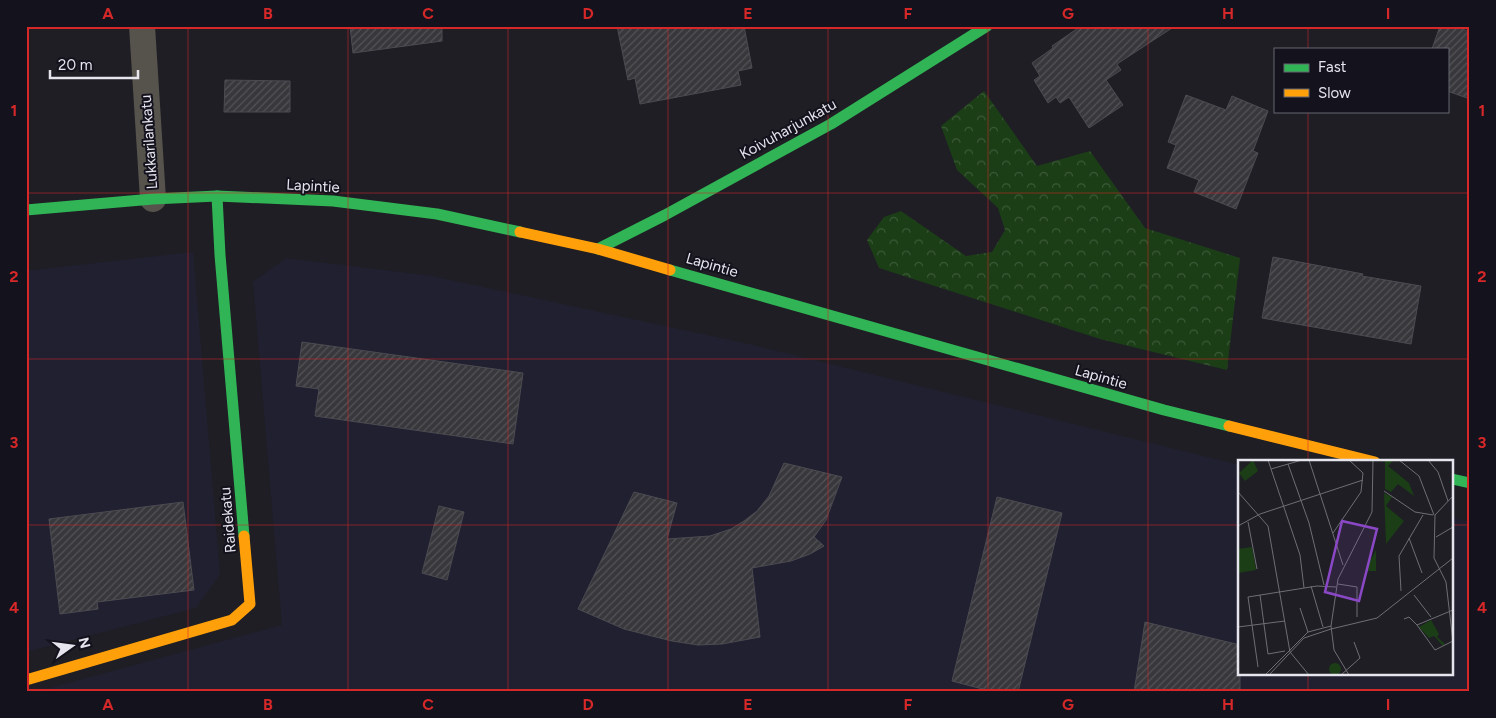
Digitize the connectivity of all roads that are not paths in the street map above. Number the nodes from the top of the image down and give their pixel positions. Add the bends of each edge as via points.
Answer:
1 (142, 26) edge
2 (987, 26) edge
3 (217, 196) junction
4 (153, 198) junction
5 (26, 210) edge
6 (598, 249) junction
7 (1367, 460) edge
8 (1454, 479) edge
9 (1470, 483) edge
10 (26, 680) edge

1 - 4 street, Lukkarilankatu
2 - 6 main road, Koivuharjunkatu via 831,124
3 - 4 main road, Lapintie
3 - 6 main road, Lapintie via 334,201 437,214
3 - 10 main road, Raidekatu via 250,604 232,620
4 - 5 main road, Lapintie
6 - 7 main road, Lapintie via 1164,410
8 - 9 main road

